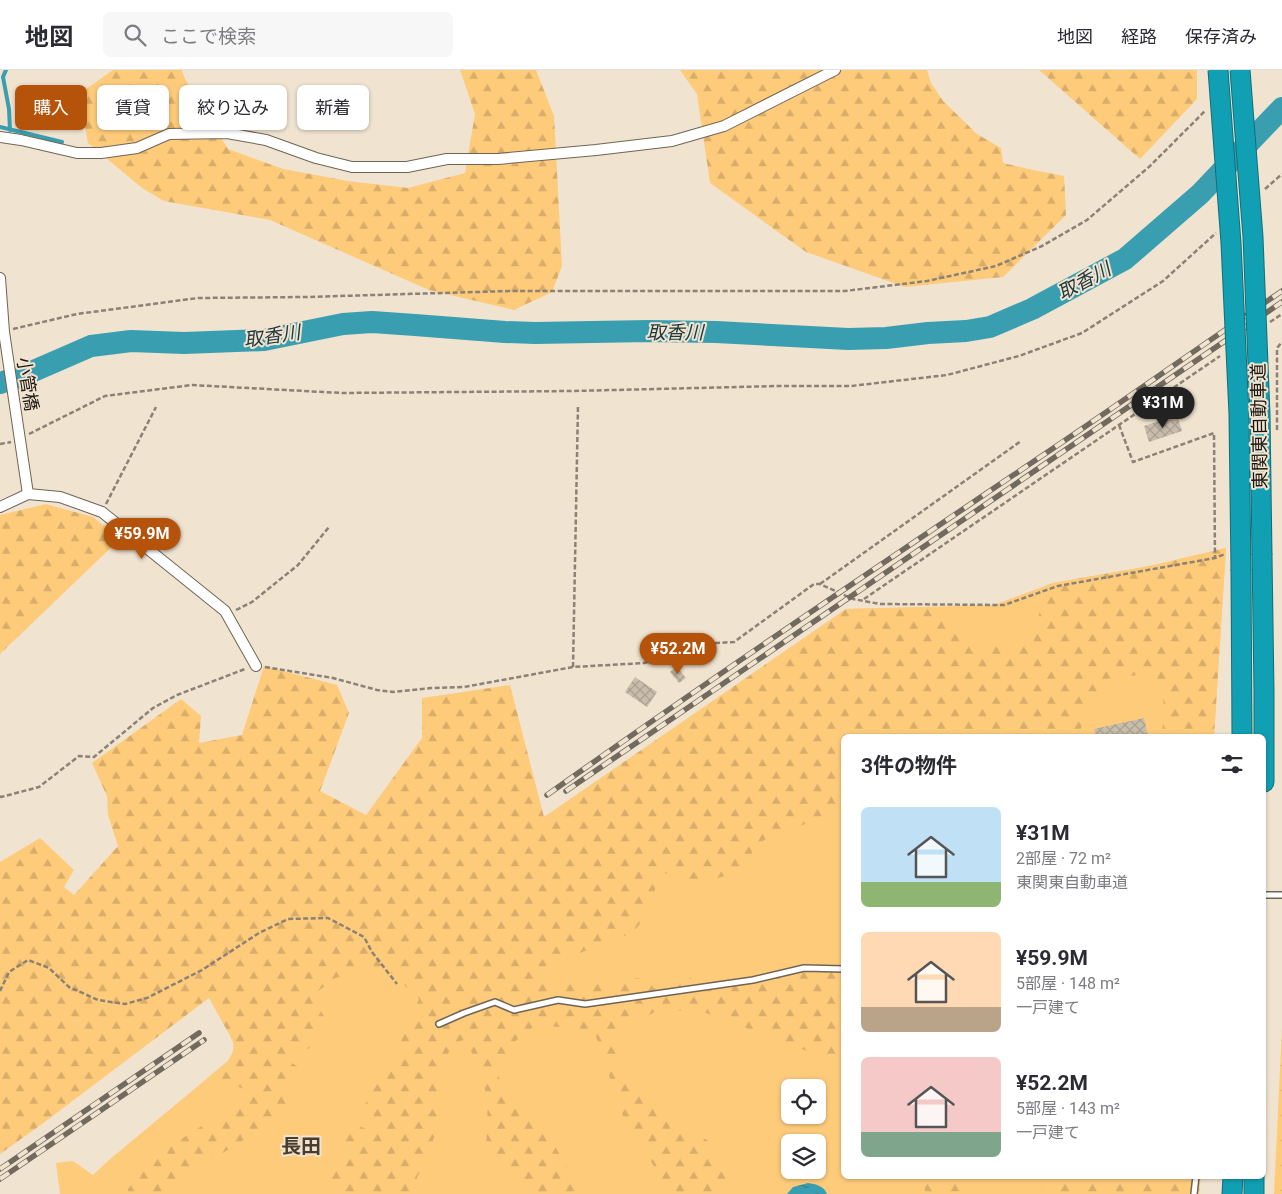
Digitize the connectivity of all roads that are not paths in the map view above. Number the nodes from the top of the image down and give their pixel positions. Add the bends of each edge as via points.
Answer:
1 (835, 70) edge
2 (1218, 70) edge
3 (1240, 70) edge
4 (0, 137) edge
5 (0, 278) edge
6 (28, 494) junction
7 (0, 507) edge
8 (256, 666) road end
9 (1242, 734) edge
10 (1264, 734) edge
11 (1266, 895) edge
12 (1282, 895) edge
13 (841, 969) edge
14 (439, 1024) dead end
15 (1196, 1179) edge
16 (1233, 1179) edge
17 (1254, 1179) edge
18 (1194, 1194) edge
19 (1232, 1194) edge
20 (1254, 1194) edge

1 - 4 street via 724,126 672,141 498,159 447,159 407,167 352,167 266,140 227,133 168,134 137,148 101,153 77,152
2 - 9 highway, 東関東自動車道, bridge via 1239,414
3 - 10 highway, 東関東自動車道, bridge via 1253,237 1260,415
5 - 6 street, 小管橋 via 4,336
6 - 7 street
6 - 8 street via 60,497 102,512 225,611
11 - 12 lane
13 - 14 lane via 804,968 753,980 585,1004 558,1000 514,1010 495,1002
15 - 18 lane
16 - 19 highway
17 - 20 highway

